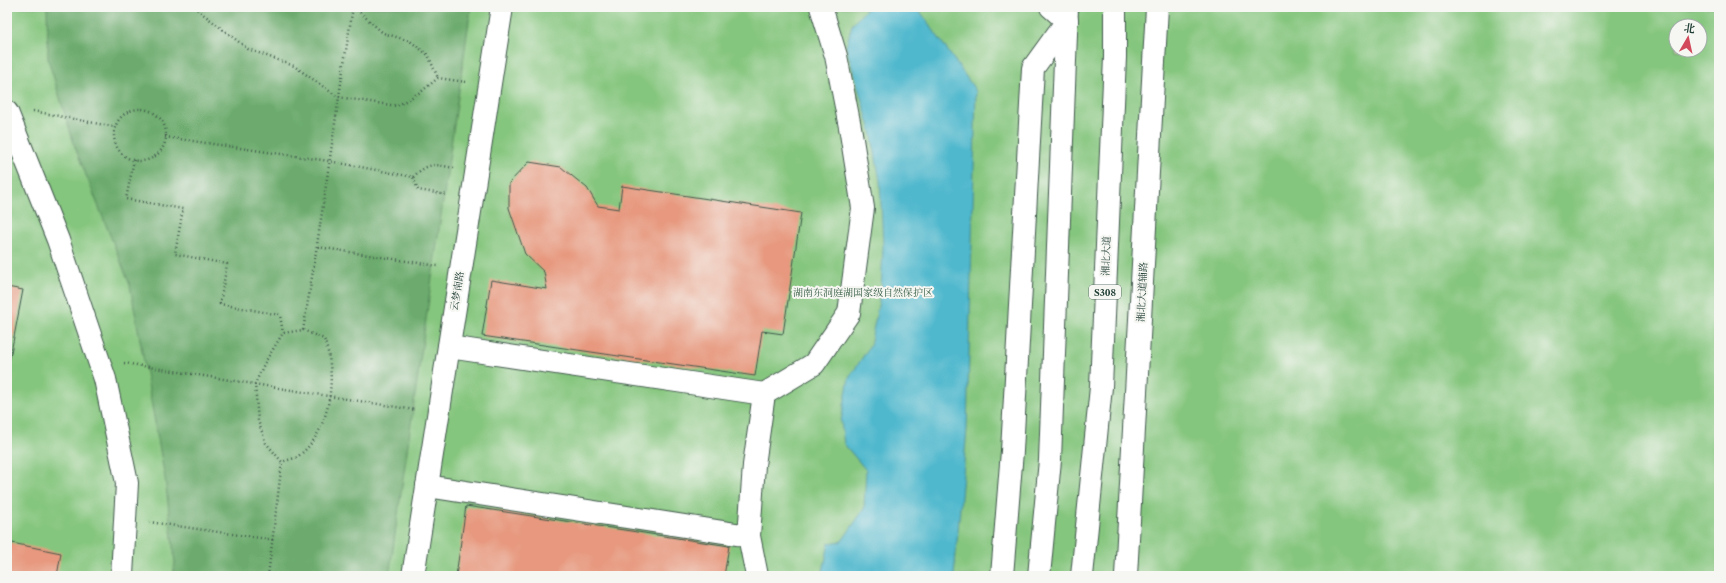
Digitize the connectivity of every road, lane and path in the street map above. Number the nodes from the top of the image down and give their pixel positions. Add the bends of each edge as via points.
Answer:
1 (194, 7) edge
2 (353, 7) edge
3 (502, 7) edge
4 (821, 7) edge
5 (1051, 7) edge
6 (1115, 7) edge
7 (1157, 7) edge
8 (1067, 14) edge
9 (438, 78) junction
10 (490, 85) junction
11 (338, 97) junction
12 (30, 111) dead end
13 (7, 112) edge
14 (115, 127) junction
15 (165, 137) junction
16 (134, 160) junction
17 (329, 161) junction
18 (476, 172) junction
19 (413, 177) junction
20 (472, 199) junction
21 (318, 247) junction
22 (461, 269) junction
23 (303, 330) junction
24 (283, 333) junction
25 (449, 347) junction
26 (98, 358) junction
27 (255, 384) junction
28 (764, 394) junction
29 (329, 396) junction
30 (438, 414) junction
31 (282, 462) junction
32 (427, 486) junction
33 (125, 519) junction
34 (749, 536) junction
35 (274, 540) junction
36 (122, 576) edge
37 (268, 576) edge
38 (413, 576) edge
39 (758, 576) edge
40 (1002, 576) edge
41 (1039, 576) edge
42 (1082, 576) edge
43 (1126, 576) edge

1 - 11 path via 248,49 294,66
2 - 9 path via 383,33 410,41 428,55
2 - 11 path
3 - 10 main road, 云梦南路
4 - 28 main road via 837,63 863,208 849,313 814,364
5 - 8 main road
6 - 42 main road, 湘北大道 / S308 via 1101,387
7 - 43 main road, 湘北大道辅路
8 - 40 main road via 1033,68 1013,443
8 - 41 main road via 1050,460
9 - 10 path
9 - 11 path via 397,106
10 - 18 main road, 云梦南路
11 - 17 path
12 - 14 path
13 - 26 main road via 58,240
14 - 15 path via 125,113 142,109 158,116 166,131
14 - 16 path via 116,144 120,151
15 - 16 path via 163,148 158,154
15 - 17 path
16 - 24 path via 126,199 183,209 175,254 227,264 220,304 280,315
17 - 19 path
17 - 21 path
18 - 19 path via 432,164 423,167
18 - 20 main road, 云梦南路
19 - 20 path via 418,190
20 - 22 main road, 云梦南路
21 - 22 path
21 - 23 path
22 - 25 main road, 云梦南路
23 - 24 path
23 - 29 path via 324,339 330,354 332,378
24 - 27 path
25 - 28 main road
25 - 30 main road, 云梦南路
26 - 27 path
26 - 33 main road via 105,379 127,483
27 - 29 path
27 - 31 path via 258,421 266,443
28 - 34 main road via 754,465
29 - 30 path
29 - 31 path via 323,425 312,442 296,457
30 - 32 main road, 云梦南路
31 - 35 path
32 - 34 main road
32 - 38 main road, 云梦南路
33 - 35 path
33 - 36 main road
34 - 39 main road
35 - 37 path

